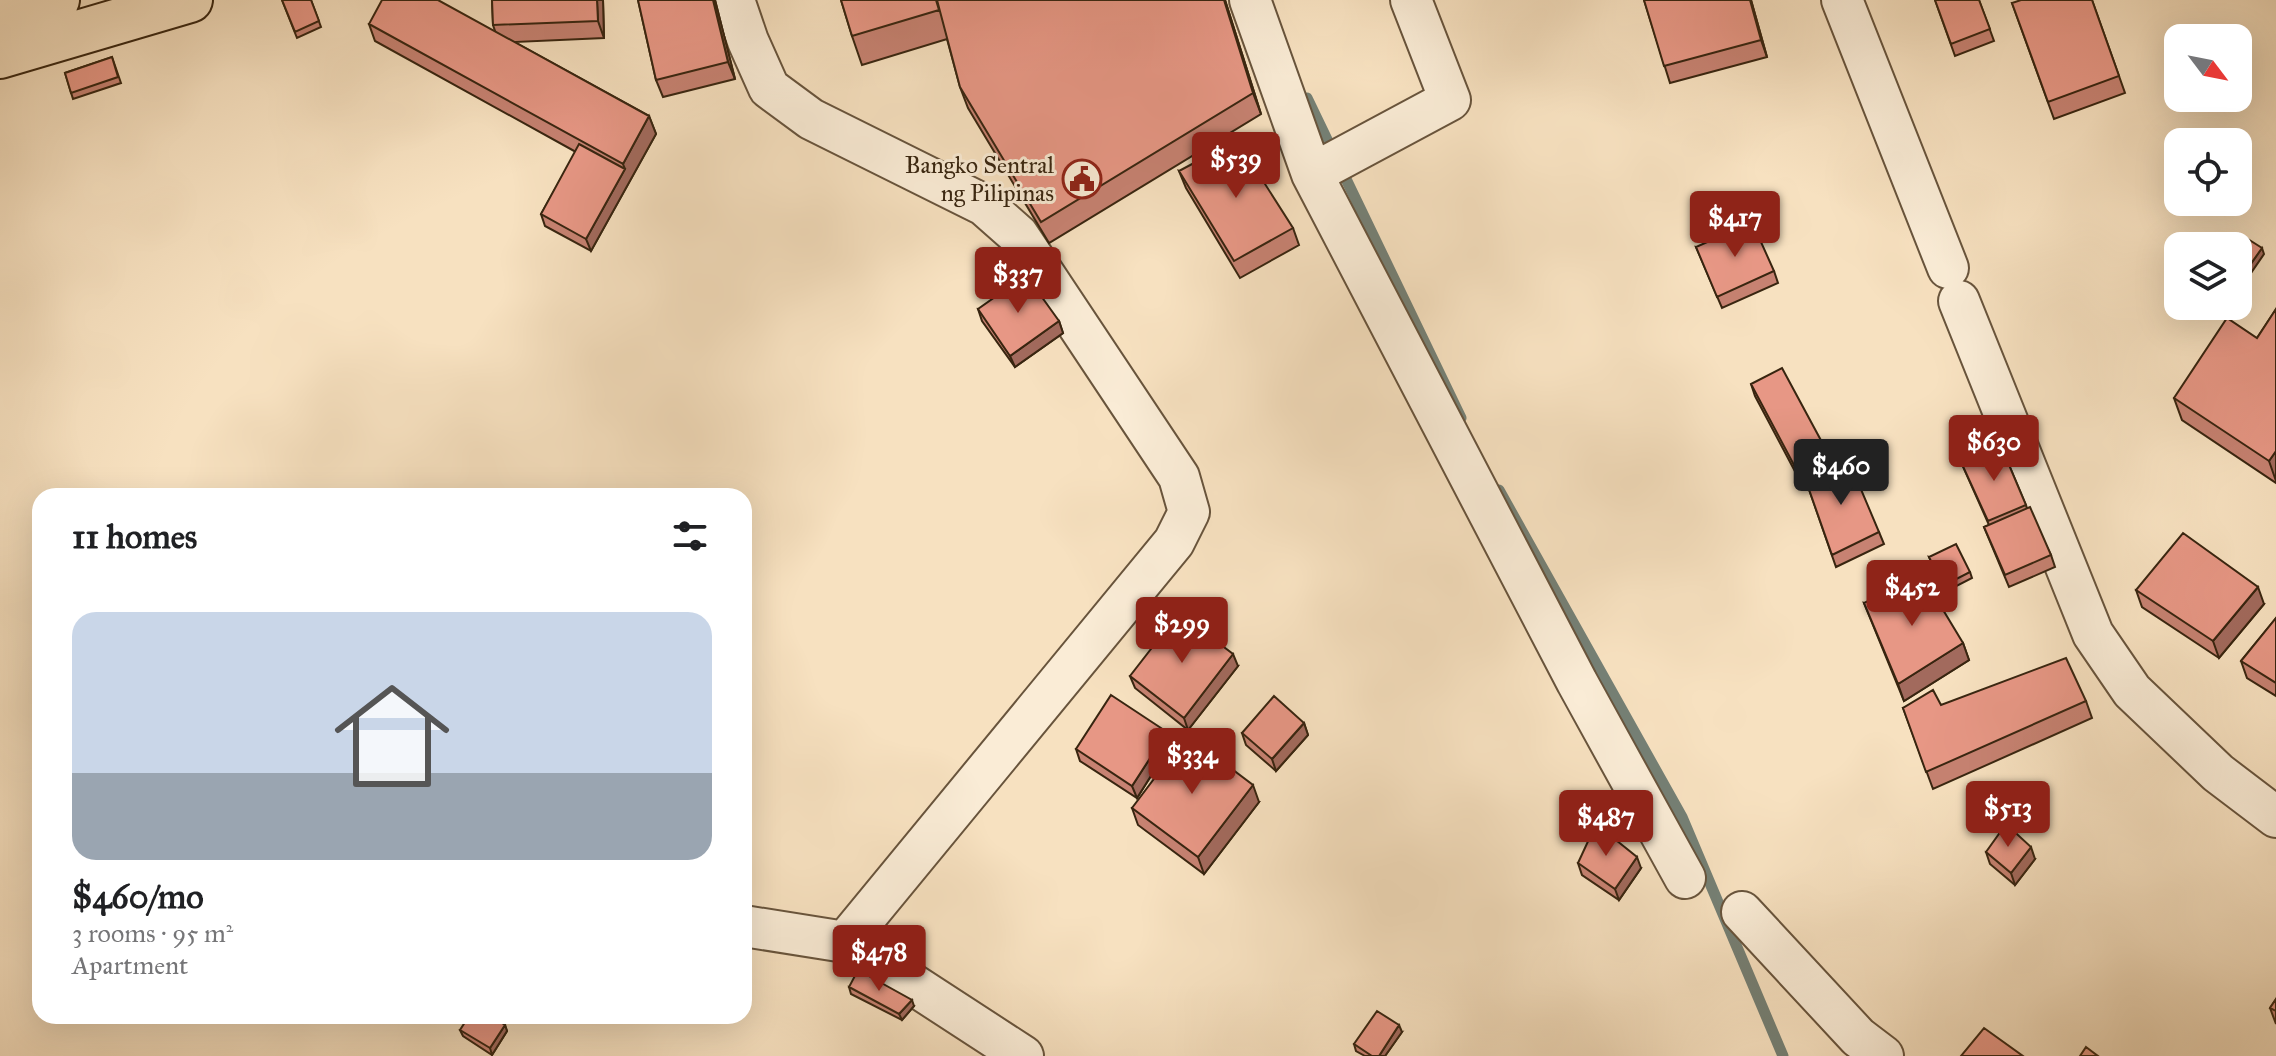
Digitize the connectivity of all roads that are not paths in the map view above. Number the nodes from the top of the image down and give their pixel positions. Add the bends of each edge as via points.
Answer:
1 (57, 0) edge
2 (190, 0) edge
3 (734, 0) edge
4 (1250, 0) edge
5 (1411, 0) edge
6 (1842, 0) edge
7 (0, 17) edge
8 (0, 56) edge
9 (1312, 174) junction
10 (2276, 817) edge
11 (1685, 878) dead end
12 (1742, 912) dead end
13 (752, 927) edge
14 (845, 942) junction
15 (1023, 1056) edge
16 (1883, 1056) edge

1 - 7 highway
2 - 8 highway
3 - 14 street via 769,88 811,119 984,205 1018,235 1179,477 1189,512 1174,542
4 - 9 street
5 - 9 street via 1450,100
6 - 10 street via 2093,634 2132,691 2218,773
9 - 11 street
12 - 16 street via 1858,1037
13 - 14 street
14 - 15 street

